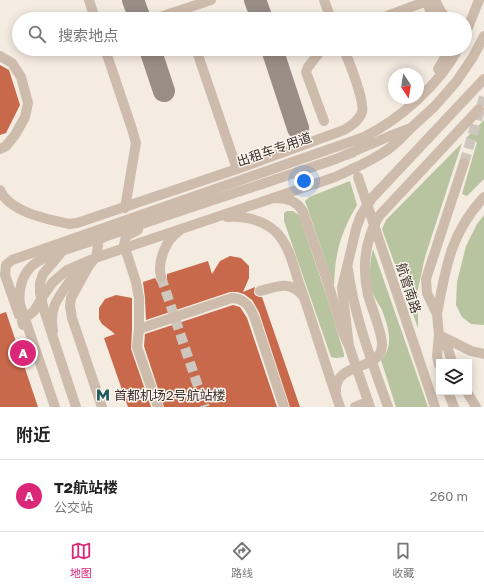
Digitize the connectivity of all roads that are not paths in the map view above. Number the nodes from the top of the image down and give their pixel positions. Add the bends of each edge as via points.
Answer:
1 (89, 0) edge
2 (211, 0) edge
3 (324, 0) edge
4 (429, 0) edge
5 (479, 0) edge
6 (93, 12) edge
7 (189, 12) edge
8 (328, 12) edge
9 (397, 12) edge
10 (431, 12) edge
11 (441, 12) edge
12 (472, 17) edge
13 (484, 36) edge
14 (0, 56) edge
15 (107, 56) edge
16 (198, 56) edge
17 (317, 56) edge
18 (346, 56) edge
19 (445, 56) edge
20 (454, 56) edge
21 (484, 80) edge
22 (424, 84) edge
23 (403, 104) edge
24 (481, 106) edge
25 (324, 121) dead end
26 (414, 126) junction
27 (0, 149) edge
28 (464, 163) tunnel mouth
29 (237, 169) junction
30 (358, 177) tunnel mouth
31 (0, 190) edge
32 (484, 197) edge
33 (273, 198) junction
34 (125, 208) junction
35 (173, 213) junction
36 (140, 215) junction
37 (205, 221) junction
38 (184, 228) junction
39 (64, 251) junction
40 (95, 258) junction
41 (348, 267) junction
42 (161, 277) tunnel mouth
43 (260, 291) dead end
44 (305, 298) junction
45 (437, 314) junction
46 (22, 322) junction
47 (139, 329) junction
48 (439, 335) junction
49 (349, 346) junction
50 (484, 354) edge
51 (324, 356) junction
52 (438, 359) edge
53 (451, 359) edge
54 (348, 370) junction
55 (449, 395) edge
56 (469, 395) edge
57 (336, 396) junction
58 (369, 405) edge
59 (52, 407) edge
60 (56, 407) edge
61 (76, 407) edge
62 (102, 407) edge
63 (158, 407) edge
64 (284, 407) edge
65 (340, 407) edge
66 (355, 407) edge
67 (388, 407) edge
68 (435, 407) edge
69 (454, 407) edge
70 (476, 407) edge

1 - 6 street
2 - 7 street
3 - 8 street
4 - 9 street
4 - 10 street
4 - 11 street
5 - 12 street
13 - 26 street via 456,82
14 - 27 street via 12,63 21,77 28,103 25,117 15,134 6,146
15 - 34 street via 136,143
16 - 29 street
17 - 25 street via 306,72
18 - 29 street via 362,102 362,112 358,119 344,130
19 - 22 street
20 - 36 street via 435,80 405,110 374,132 348,146
21 - 41 street, bridge via 368,203 351,245
23 - 36 street, 出租车专用道 via 389,115 350,136 168,199
24 - 54 street, bridge via 379,216 370,237 365,276 382,340 382,350 374,361
26 - 33 street, bridge via 392,148 363,164 335,177
26 - 35 street, bridge via 336,160
28 - 45 street via 426,279 427,294
29 - 34 street
30 - 68 street, 航管南路
31 - 34 street via 9,203 19,209 69,224
32 - 45 street via 457,234
33 - 37 street
33 - 49 street, bridge via 290,200 298,204 303,212 328,283 342,333
35 - 39 street, bridge
35 - 47 street, bridge via 126,236 124,241 138,289
36 - 40 street via 127,228 100,239
36 - 46 street via 48,246 10,262 5,275
37 - 38 street
37 - 44 street via 225,217 248,218 274,230 287,250
38 - 40 street
38 - 42 street via 171,238 167,245 160,265
39 - 60 street, bridge via 41,259 30,267 20,294 22,311
39 - 61 street, bridge via 43,274 40,293
40 - 46 street via 62,273 34,311
40 - 61 street via 81,267 59,295 52,318 57,346
40 - 62 street via 76,287 70,306
41 - 49 street, bridge via 342,288
41 - 67 street, bridge via 355,307
43 - 44 street via 280,285 295,288
44 - 51 street
45 - 48 street
46 - 59 street
47 - 63 street, bridge via 138,350
47 - 64 street, bridge via 232,298 242,300 250,308 255,319
48 - 50 street via 471,351
48 - 52 street
48 - 53 street
49 - 58 street, bridge
51 - 54 street via 334,369
51 - 57 street
54 - 57 street via 337,382
55 - 69 street
56 - 70 street
57 - 65 street
58 - 66 street

